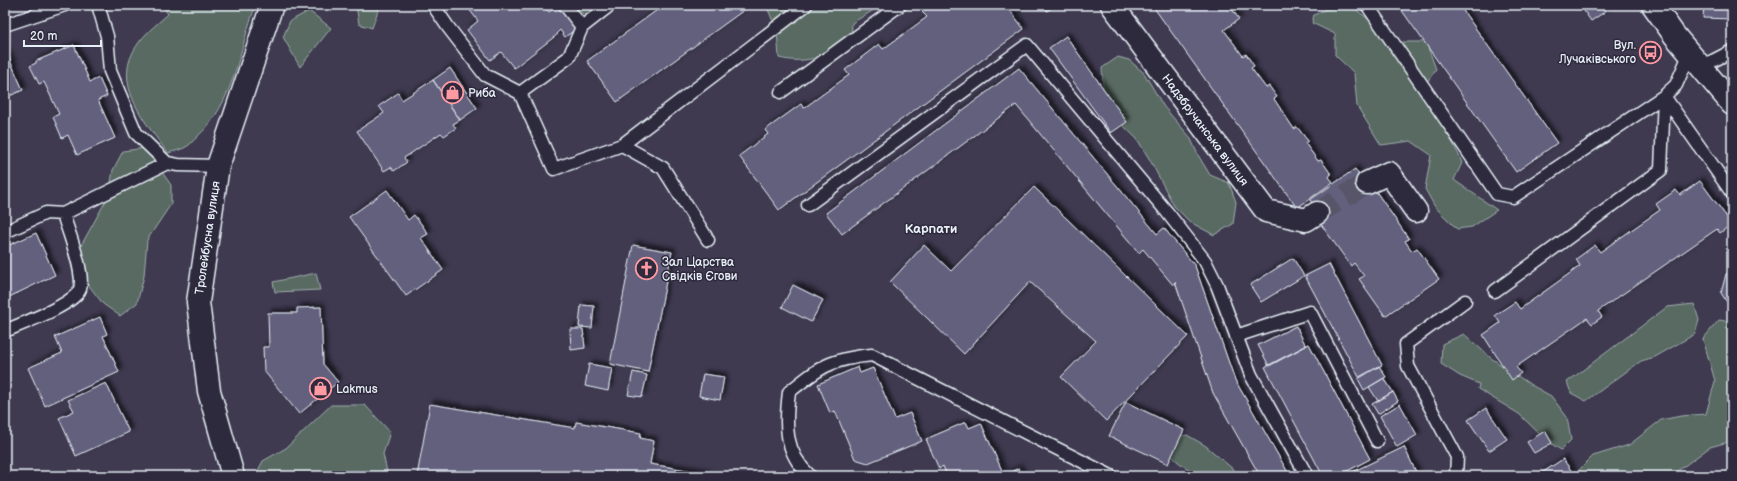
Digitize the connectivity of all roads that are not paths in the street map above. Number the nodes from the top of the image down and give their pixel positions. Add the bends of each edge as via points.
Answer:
1 (65, 5) edge
2 (98, 5) edge
3 (272, 5) edge
4 (432, 5) edge
5 (565, 5) edge
6 (610, 5) edge
7 (806, 5) edge
8 (900, 5) edge
9 (1112, 5) edge
10 (1367, 5) edge
11 (1653, 5) edge
12 (5, 24) edge
13 (582, 27) junction
14 (1732, 51) edge
15 (1695, 60) junction
16 (781, 92) dead end
17 (520, 93) junction
18 (1664, 96) junction
19 (1732, 104) edge
20 (622, 146) junction
21 (167, 163) junction
22 (218, 166) junction
23 (1367, 183) tunnel mouth
24 (1732, 193) edge
25 (808, 205) dead end
26 (1416, 211) dead end
27 (1318, 213) tunnel mouth
28 (63, 214) junction
29 (5, 232) edge
30 (708, 240) dead end
31 (1495, 291) dead end
32 (1465, 301) dead end
33 (5, 331) edge
34 (1236, 336) junction
35 (1377, 440) dead end
36 (233, 476) edge
37 (810, 476) edge
38 (1111, 476) edge
39 (1307, 476) edge
40 (1456, 476) edge

1 - 12 lane
2 - 21 lane via 107,36 110,71 136,133
3 - 22 street, Тролейбусна вулиця
4 - 17 lane via 485,75
5 - 13 lane
6 - 13 lane
7 - 20 lane
8 - 16 lane
9 - 27 street, Надзбручанська вулиця via 1266,211 1306,220
10 - 18 lane via 1497,194 1513,197
11 - 15 street
13 - 17 lane via 569,57
14 - 15 lane
15 - 18 lane
15 - 19 street
17 - 20 lane via 554,169
18 - 24 lane
18 - 31 lane via 1661,170
20 - 30 lane via 663,168
21 - 22 lane
21 - 28 lane
22 - 36 street, Тролейбусна вулиця via 198,302 209,391
23 - 26 street via 1389,173
25 - 34 lane via 1027,45 1205,261
28 - 29 lane via 46,213
28 - 33 lane via 80,270 80,289 68,303
32 - 40 lane via 1406,344 1408,366 1457,457
34 - 35 lane via 1310,312
34 - 39 lane via 1251,375
37 - 38 lane via 788,444 786,419 789,392 820,368 846,357 872,355

